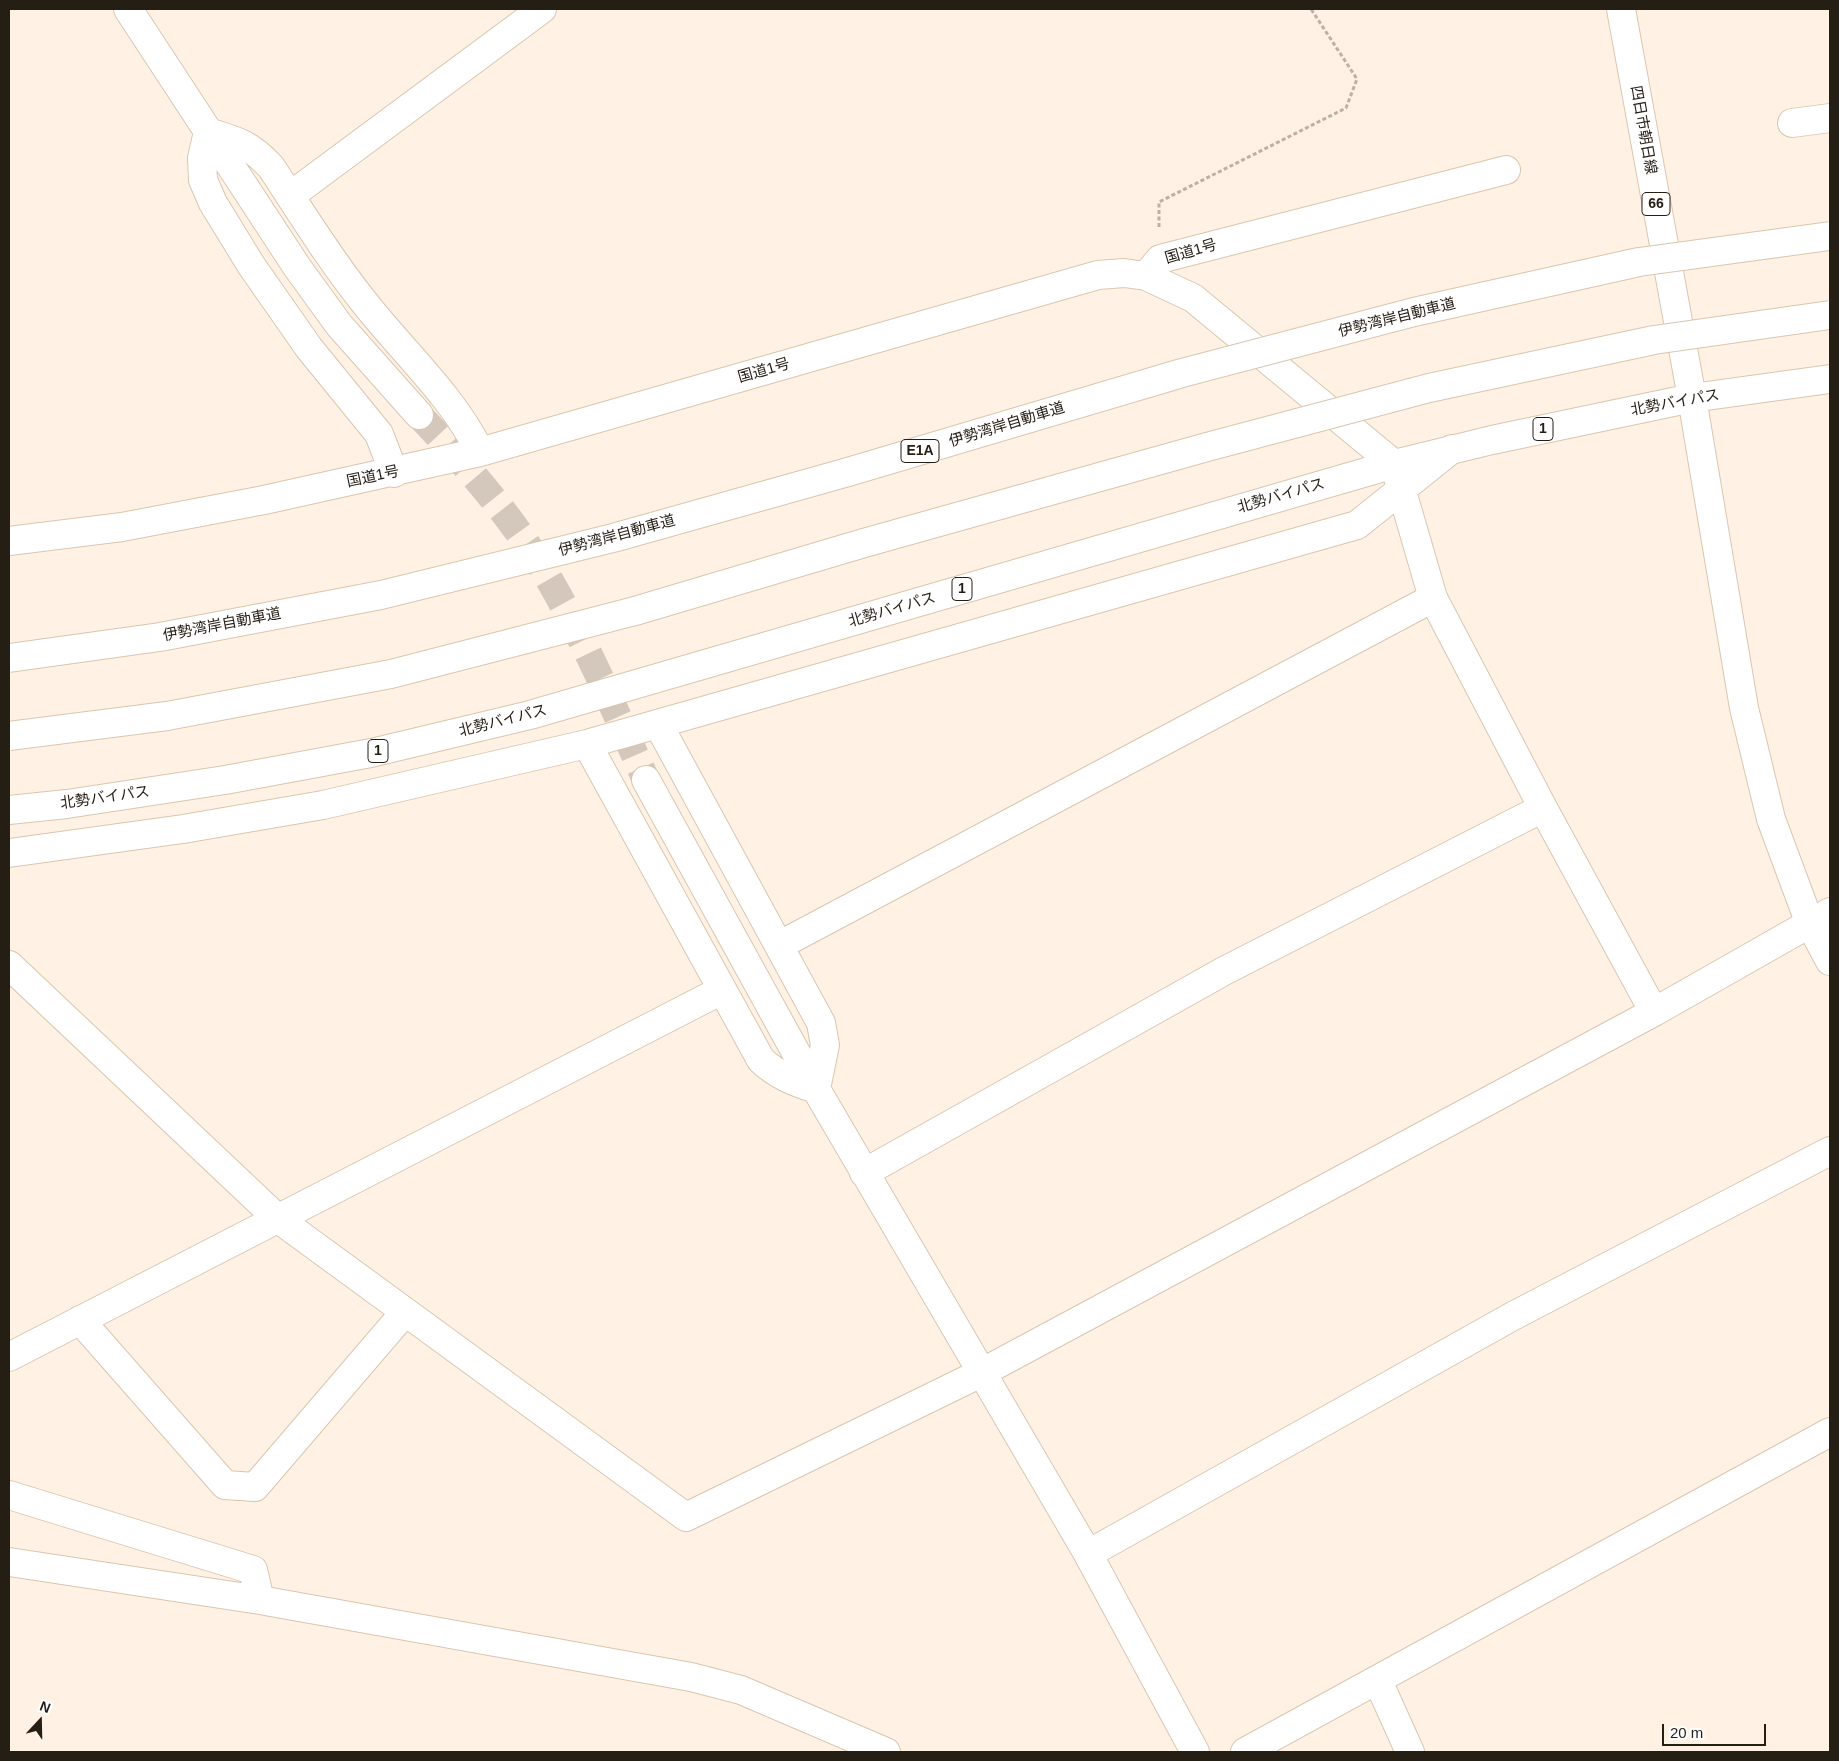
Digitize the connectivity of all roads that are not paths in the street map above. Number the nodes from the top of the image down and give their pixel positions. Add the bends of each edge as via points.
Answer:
1 (128, 9) edge
2 (542, 9) edge
3 (1621, 9) edge
4 (1830, 118) edge
5 (1792, 124) dead end
6 (208, 132) junction
7 (1506, 170) dead end
8 (290, 196) junction
9 (1830, 236) edge
10 (1153, 268) junction
11 (1830, 316) edge
12 (1830, 379) edge
13 (1692, 398) junction
14 (419, 415) tunnel mouth
15 (480, 452) junction
16 (394, 473) junction
17 (1398, 477) junction
18 (9, 541) edge
19 (1433, 598) junction
20 (9, 658) edge
21 (658, 724) junction
22 (9, 736) edge
23 (587, 744) junction
24 (646, 780) tunnel mouth
25 (1543, 808) junction
26 (9, 810) edge
27 (9, 853) edge
28 (1820, 918) edge
29 (780, 945) junction
30 (1830, 961) edge
31 (9, 965) edge
32 (722, 990) junction
33 (1654, 1012) junction
34 (816, 1089) junction
35 (1830, 1151) edge
36 (864, 1173) junction
37 (277, 1218) junction
38 (406, 1312) junction
39 (80, 1320) junction
40 (9, 1357) edge
41 (981, 1373) junction
42 (1830, 1432) edge
43 (9, 1495) edge
44 (1088, 1554) junction
45 (9, 1562) edge
46 (260, 1600) junction
47 (1378, 1681) junction
48 (886, 1752) edge
49 (1195, 1752) edge
50 (1245, 1752) edge
51 (1410, 1752) edge

1 - 6 main road
2 - 8 main road
3 - 13 main road, 四日市朝日線 / 66
4 - 5 main road
6 - 8 main road via 256,150
6 - 14 main road via 297,267 339,324
6 - 16 main road via 202,158 203,180 213,203 251,265 309,348 379,434
7 - 10 main road, 国道1号
8 - 15 main road via 362,301 452,405
9 - 20 main road, 伊勢湾岸自動車道 / E1A, bridge via 1639,262 1414,312 1182,373 613,538 382,595 160,638
10 - 15 main road, 国道1号 via 1098,275
10 - 17 main road via 1193,298
11 - 22 main road, bridge via 1654,340 1429,388 874,540 635,611 391,674 167,716
12 - 13 main road, 北勢バイパス / 1
13 - 17 main road, 北勢バイパス / 1 via 1452,449
13 - 28 main road, 四日市朝日線 via 1744,708 1772,819
15 - 16 main road, 国道1号
16 - 18 main road, 国道1号 via 122,527
17 - 19 main road
17 - 21 main road via 1357,525
17 - 26 main road, 北勢バイパス / 1 via 530,715 371,753 234,778
19 - 25 main road
19 - 29 main road
21 - 23 main road
21 - 29 main road
23 - 27 main road via 323,805 184,829
23 - 32 main road
24 - 34 main road
25 - 33 main road
25 - 36 main road via 1224,971
28 - 30 main road, 四日市朝日線
28 - 33 main road
29 - 34 main road via 821,1023 825,1045
31 - 37 main road
32 - 34 main road via 761,1060 773,1071
32 - 37 main road
33 - 41 main road
34 - 36 main road
35 - 44 main road via 1513,1316
36 - 41 main road
37 - 38 main road
37 - 39 main road
38 - 39 main road via 255,1487 225,1485
38 - 41 main road via 686,1517
39 - 40 main road
41 - 44 main road
42 - 47 main road
43 - 46 main road via 253,1570
44 - 49 main road
45 - 46 main road
46 - 48 main road via 691,1677 741,1690
47 - 50 main road
47 - 51 main road

